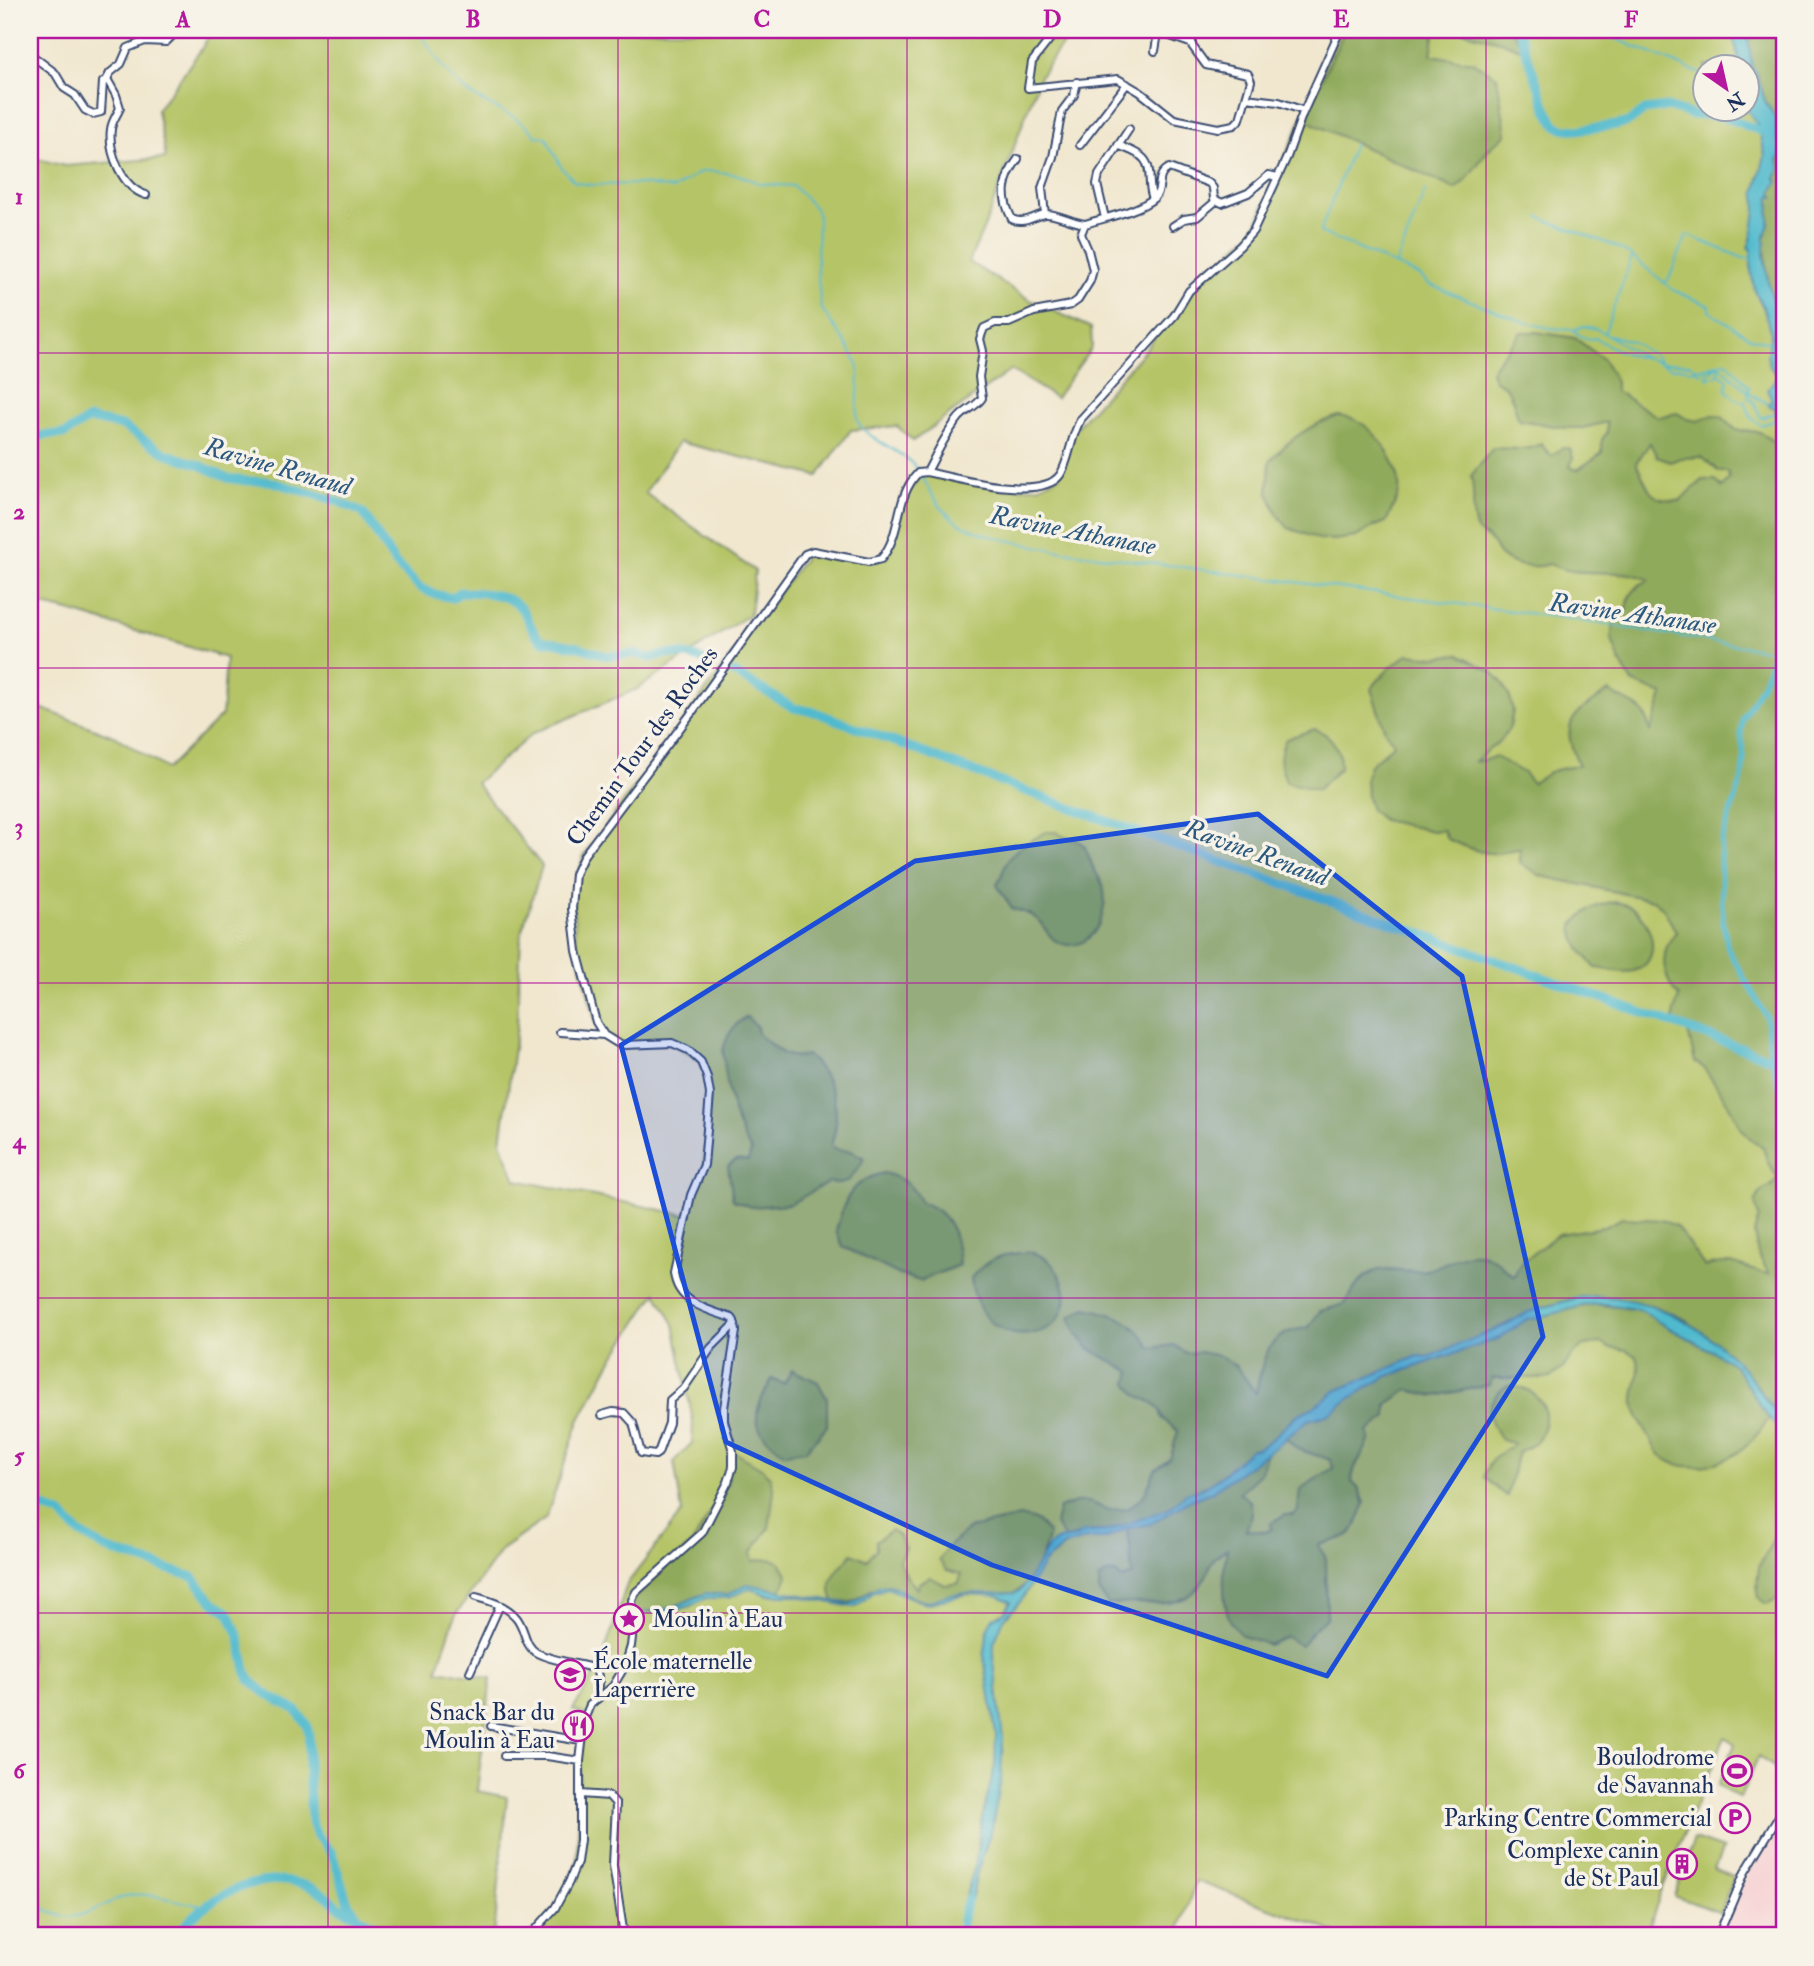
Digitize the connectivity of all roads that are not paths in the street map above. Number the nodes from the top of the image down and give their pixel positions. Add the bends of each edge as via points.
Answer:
1 (173, 30) edge
2 (1057, 30) edge
3 (1196, 30) edge
4 (1340, 30) edge
5 (1156, 31) edge
6 (1193, 46) junction
7 (1154, 51) dead end
8 (30, 54) edge
9 (107, 79) junction
10 (1077, 82) junction
11 (1127, 84) junction
12 (1247, 98) junction
13 (1304, 111) junction
14 (1129, 129) dead end
15 (1080, 145) dead end
16 (1118, 145) junction
17 (1018, 159) dead end
18 (1277, 177) junction
19 (146, 195) dead end
20 (1153, 198) junction
21 (1216, 201) junction
22 (1045, 214) junction
23 (1105, 218) junction
24 (1085, 224) junction
25 (1174, 226) dead end
26 (927, 472) junction
27 (560, 1032) dead end
28 (604, 1035) junction
29 (735, 1324) junction
30 (602, 1415) dead end
31 (476, 1597) dead end
32 (502, 1606) junction
33 (470, 1672) dead end
34 (595, 1700) junction
35 (491, 1726) dead end
36 (581, 1741) junction
37 (504, 1756) dead end
38 (580, 1761) junction
39 (580, 1794) junction
40 (1784, 1808) edge
41 (530, 1936) edge
42 (624, 1936) edge
43 (1718, 1936) edge

1 - 9 street via 166,41 145,41 128,48
2 - 10 street via 1032,62 1028,88
3 - 6 street
4 - 13 street
5 - 6 street
5 - 7 street
6 - 12 street via 1206,65 1248,74
8 - 9 street via 93,114 101,112
9 - 19 street via 120,108 111,125 116,164 132,187
10 - 11 street via 1118,79
10 - 22 street via 1062,111 1044,182
11 - 12 street via 1174,119 1218,128 1240,119
11 - 15 street
12 - 13 street
13 - 18 street
14 - 16 street
16 - 20 street via 1143,158
16 - 23 street via 1097,184
17 - 22 street via 1005,179 1010,216 1020,222
18 - 21 street via 1269,175 1248,193
18 - 26 street via 1247,239 1195,285 1167,324 1081,419 1056,480 1020,488
20 - 21 street via 1162,173 1170,168 1209,183
20 - 23 street
21 - 25 street via 1197,217
22 - 24 street
23 - 24 street
24 - 26 street via 1081,234 1093,270 1078,300 984,328 980,339 982,398 955,422
26 - 28 street, Chemin Tour des Roches via 918,473 908,484 892,541 881,559 869,562 813,551 805,554 584,855 572,892 574,935 596,1022
27 - 28 street
28 - 29 street via 625,1045 672,1043 701,1062 710,1094 704,1165 691,1195 675,1281 694,1304 732,1318
29 - 30 street via 670,1400 669,1423 655,1455 641,1453 633,1423 624,1413
29 - 34 street via 724,1408 733,1451 728,1482 702,1533 636,1592 628,1656 618,1680
31 - 32 street
32 - 33 street
32 - 34 street via 516,1616 536,1652 596,1669
34 - 36 street via 585,1717
35 - 36 street
36 - 38 street
37 - 38 street
38 - 39 street
39 - 41 street via 577,1862 555,1908
39 - 42 street via 609,1796 616,1804 613,1865
40 - 43 street via 1745,1872

